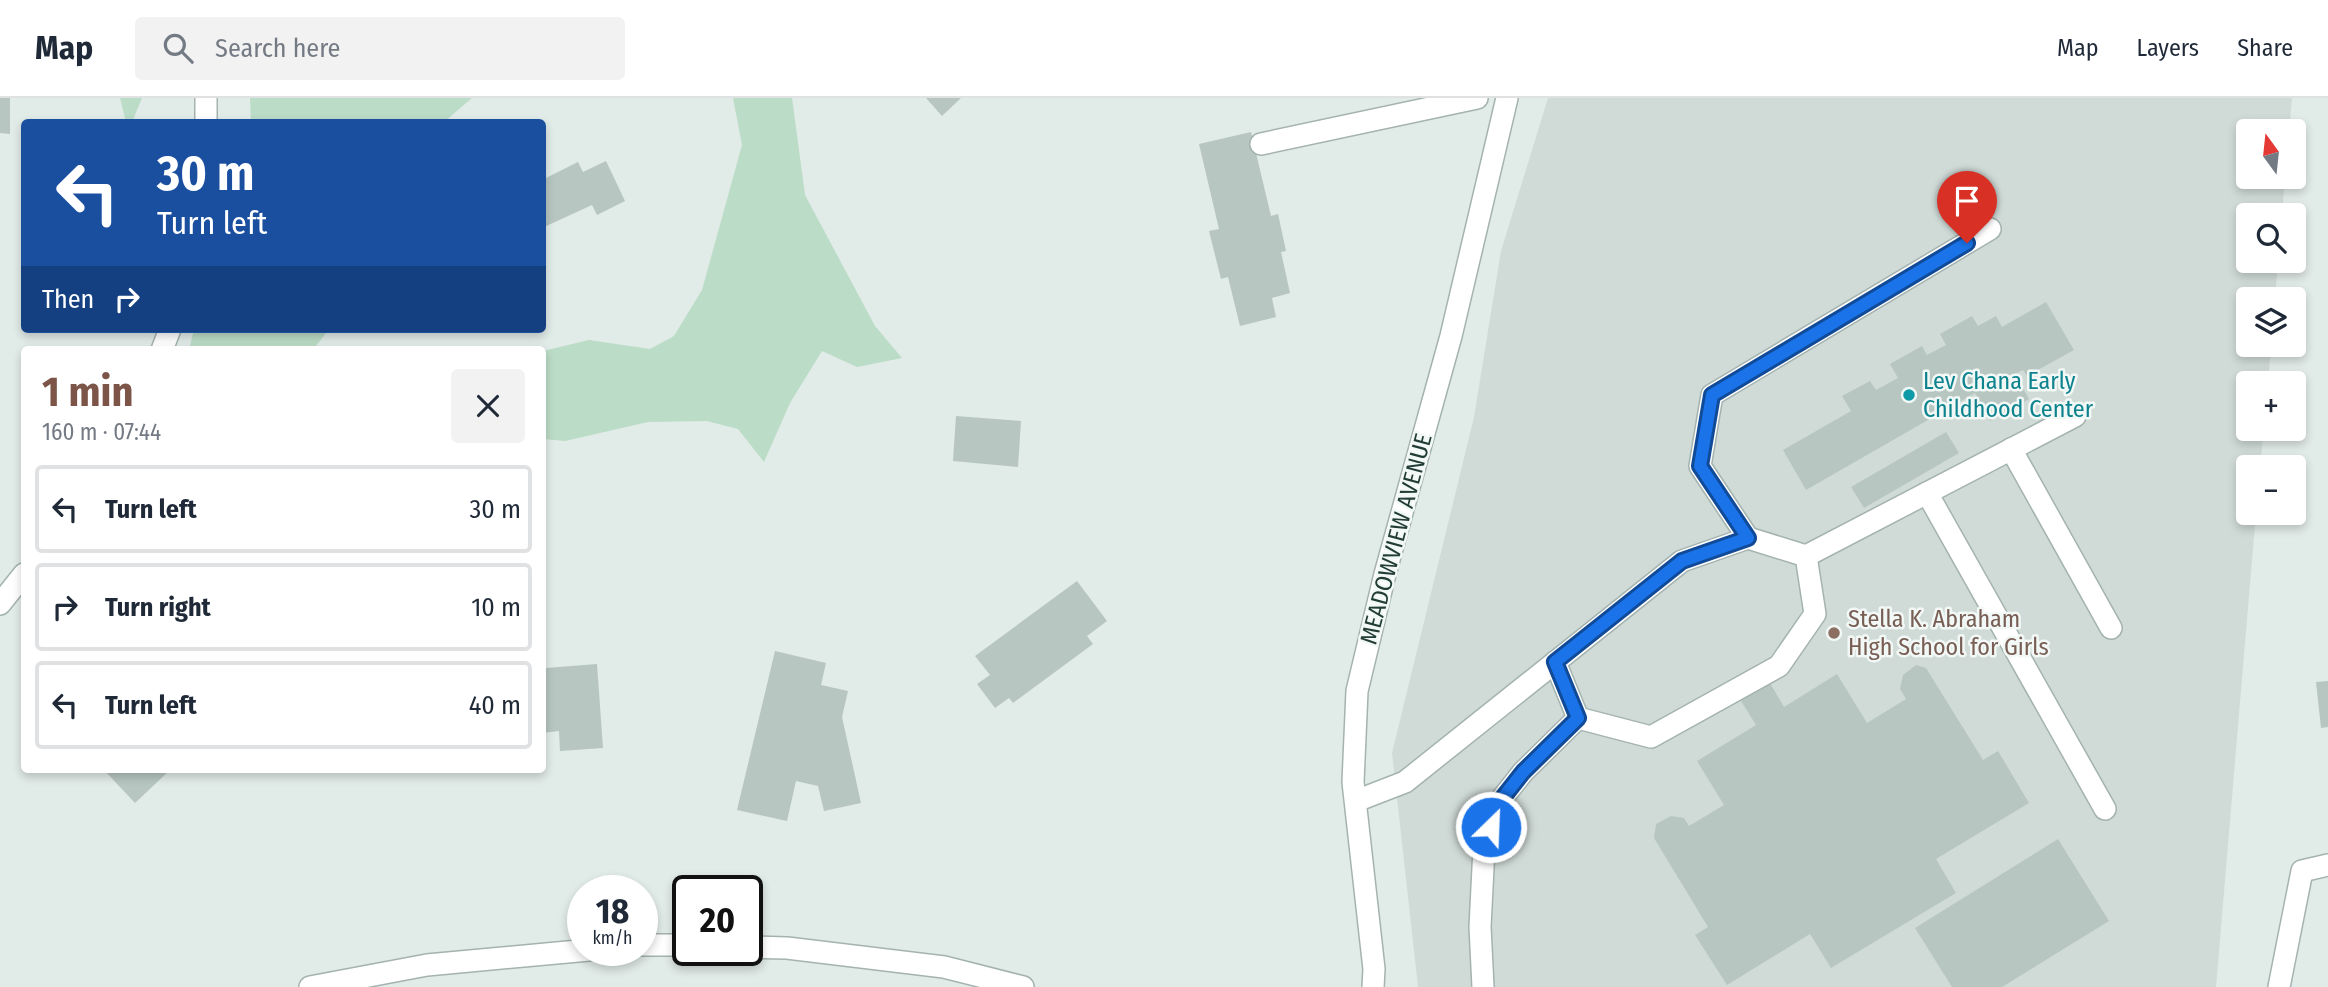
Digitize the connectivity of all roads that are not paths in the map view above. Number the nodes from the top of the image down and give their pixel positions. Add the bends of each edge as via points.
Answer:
1 (206, 98) edge
2 (1477, 98) edge
3 (1507, 98) edge
4 (206, 119) edge
5 (1261, 144) dead end
6 (1990, 229) dead end
7 (2076, 416) dead end
8 (2011, 449) junction
9 (1927, 493) junction
10 (1748, 538) junction
11 (1806, 556) junction
12 (21, 578) edge
13 (0, 604) edge
14 (2111, 628) dead end
15 (1555, 662) junction
16 (1578, 718) junction
17 (1356, 800) junction
18 (2105, 809) dead end
19 (2328, 865) edge
20 (763, 947) edge
21 (567, 952) edge
22 (310, 987) edge
23 (1023, 987) edge
24 (1373, 987) edge
25 (1483, 987) edge
26 (2279, 987) edge

1 - 4 street
2 - 5 street
3 - 17 street, MEADOWVIEW AVENUE via 1451,336 1357,691
6 - 10 street via 1712,395 1700,466
7 - 8 street
8 - 9 street
8 - 14 street
9 - 11 street
9 - 18 street
10 - 11 street
10 - 15 street via 1682,561
11 - 16 street via 1815,614 1779,666 1651,737
12 - 13 street
15 - 16 street
15 - 17 street via 1405,782
16 - 25 street via 1532,762 1497,805 1484,848
17 - 24 street, MEADOWVIEW AVENUE
19 - 26 street via 2302,871
20 - 23 street via 944,967
21 - 22 street via 427,965

